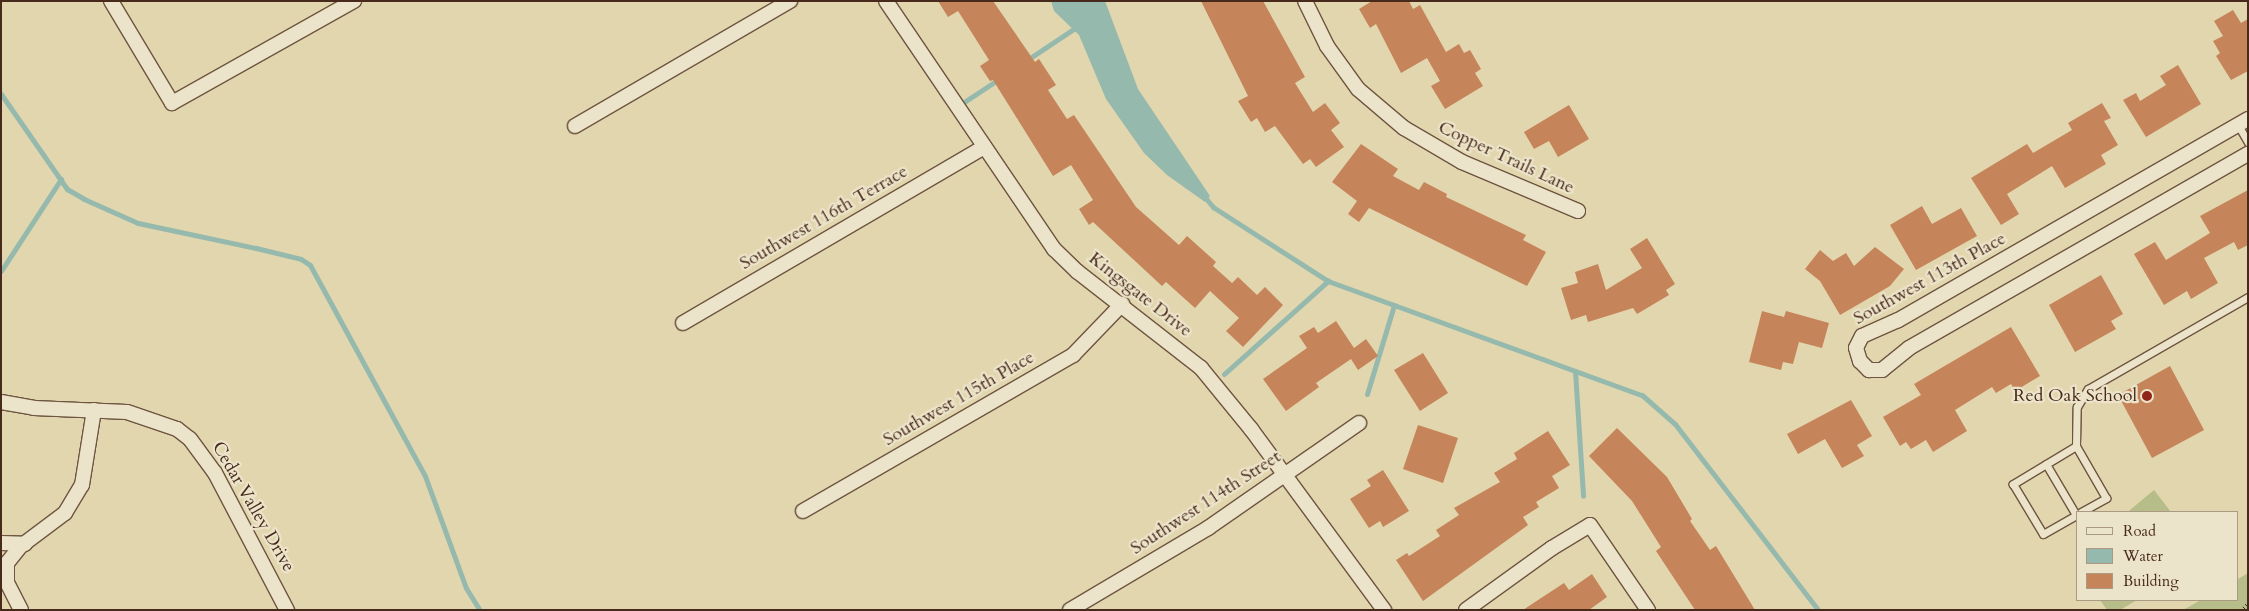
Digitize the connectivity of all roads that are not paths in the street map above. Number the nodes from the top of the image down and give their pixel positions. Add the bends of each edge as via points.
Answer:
1 (111, 1) edge
2 (354, 1) edge
3 (790, 1) edge
4 (886, 1) edge
5 (1305, 1) edge
6 (2243, 122) edge
7 (575, 126) dead end
8 (2248, 142) edge
9 (984, 146) junction
10 (2248, 154) edge
11 (1578, 211) dead end
12 (2248, 297) edge
13 (1122, 304) junction
14 (683, 323) dead end
15 (1, 402) edge
16 (94, 410) junction
17 (1359, 423) dead end
18 (2076, 446) junction
19 (2046, 464) junction
20 (1285, 476) junction
21 (803, 511) dead end
22 (2076, 511) edge
23 (2083, 511) edge
24 (2076, 515) edge
25 (1, 543) edge
26 (25, 544) junction
27 (6, 590) edge
28 (21, 610) edge
29 (287, 610) edge
30 (1070, 610) edge
31 (1384, 610) edge
32 (1466, 610) edge
33 (1648, 610) edge

1 - 2 street via 172,103
3 - 7 street
4 - 9 street, Kingsgate Drive
5 - 11 street, Copper Trails Lane via 1327,46 1358,89 1404,128 1462,162
6 - 8 lane
6 - 10 street, Southwest 113th Place via 1898,320 1862,336 1856,348 1860,362 1869,370 1882,370 1909,348
9 - 13 street, Kingsgate Drive via 1054,249 1078,272
9 - 14 street, Southwest 116th Terrace
12 - 18 lane via 2088,389 2077,407
13 - 20 street, Kingsgate Drive via 1201,368
13 - 21 street, Southwest 115th Place via 1072,355
15 - 16 street, Cedar Valley Drive via 34,408
16 - 26 street via 82,485 65,513
16 - 29 street, Cedar Valley Drive via 145,416 177,429 190,439 214,473
17 - 20 street, Southwest 114th Street
18 - 19 lane
18 - 23 lane via 2106,498
19 - 22 lane
19 - 24 lane via 2013,484 2043,534
20 - 30 street, Southwest 114th Street via 1201,533
20 - 31 street, Kingsgate Drive
25 - 26 street
26 - 27 street via 12,554 7,563
27 - 28 street
32 - 33 street via 1552,548 1590,525

